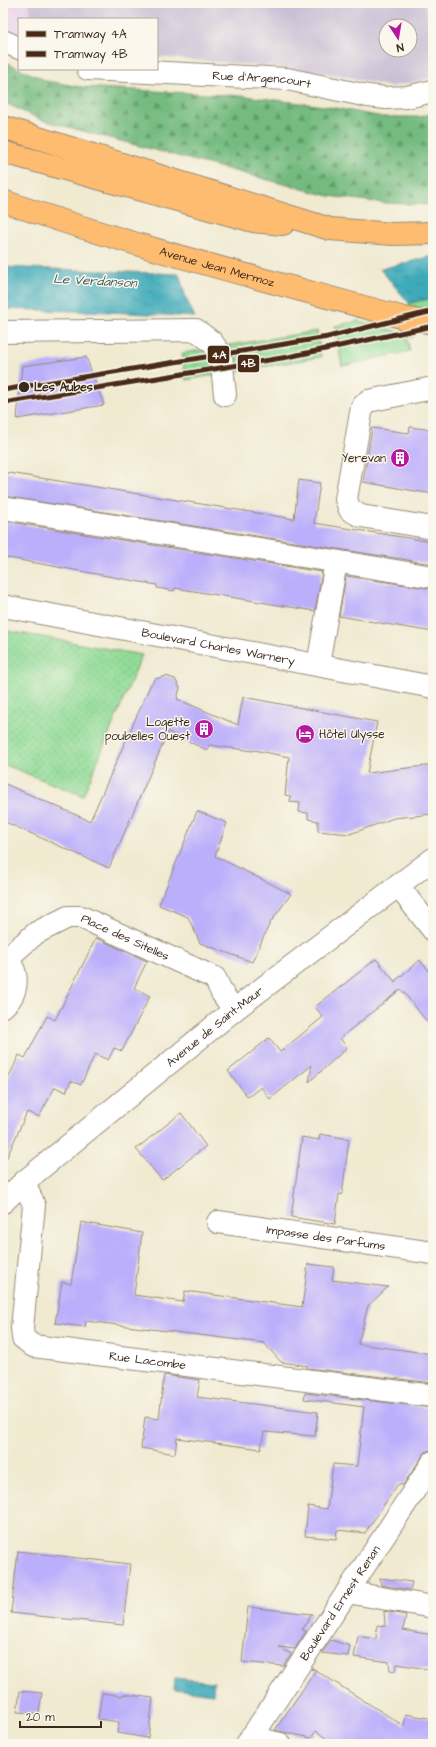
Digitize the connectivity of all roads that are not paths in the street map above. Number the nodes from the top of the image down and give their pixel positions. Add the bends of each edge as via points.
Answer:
1 (3, 41) edge
2 (18, 48) edge
3 (108, 70) edge
4 (433, 91) edge
5 (3, 127) edge
6 (3, 152) edge
7 (3, 201) edge
8 (330, 228) junction
9 (433, 233) edge
10 (433, 323) edge
11 (3, 332) edge
12 (433, 388) edge
13 (225, 395) dead end
14 (3, 508) edge
15 (433, 528) edge
16 (336, 562) junction
17 (433, 577) edge
18 (3, 606) edge
19 (318, 665) junction
20 (433, 688) edge
21 (433, 859) edge
22 (398, 886) junction
23 (433, 930) edge
24 (5, 958) edge
25 (3, 1006) edge
26 (234, 1010) junction
27 (10, 1193) edge
28 (218, 1222) dead end
29 (433, 1253) edge
30 (433, 1396) edge
31 (433, 1462) edge
32 (347, 1592) junction
33 (433, 1607) edge
34 (249, 1740) edge
35 (280, 1744) edge

1 - 2 street
3 - 4 street, Rue d'Argencourt via 287,79 386,98 407,97
5 - 8 main road
6 - 8 main road via 254,221
7 - 10 main road, Avenue Jean Mermoz via 61,222 140,245 404,318
8 - 9 main road via 393,234
11 - 13 street via 196,330 212,342 221,355
12 - 15 street via 368,401 362,407 346,499 350,510 361,516
14 - 16 street
16 - 17 street
16 - 19 street
18 - 19 street, Boulevard Charles Warnery
19 - 20 street, Boulevard Charles Warnery
21 - 22 street, Avenue de Saint-Maur
22 - 23 street
22 - 26 street, Avenue de Saint-Maur
24 - 25 street, Place des Sitelles via 12,966 16,985 13,995
24 - 26 street, Place des Sitelles via 36,933 68,917 81,917 215,978
26 - 27 street, Avenue de Saint-Maur
27 - 30 street, Rue Lacombe via 34,1205 22,1328 23,1338 33,1346
28 - 29 street, Impasse des Parfums
31 - 32 street, Boulevard Ernest Renan
32 - 33 street
32 - 34 street, Boulevard Ernest Renan
34 - 35 street

